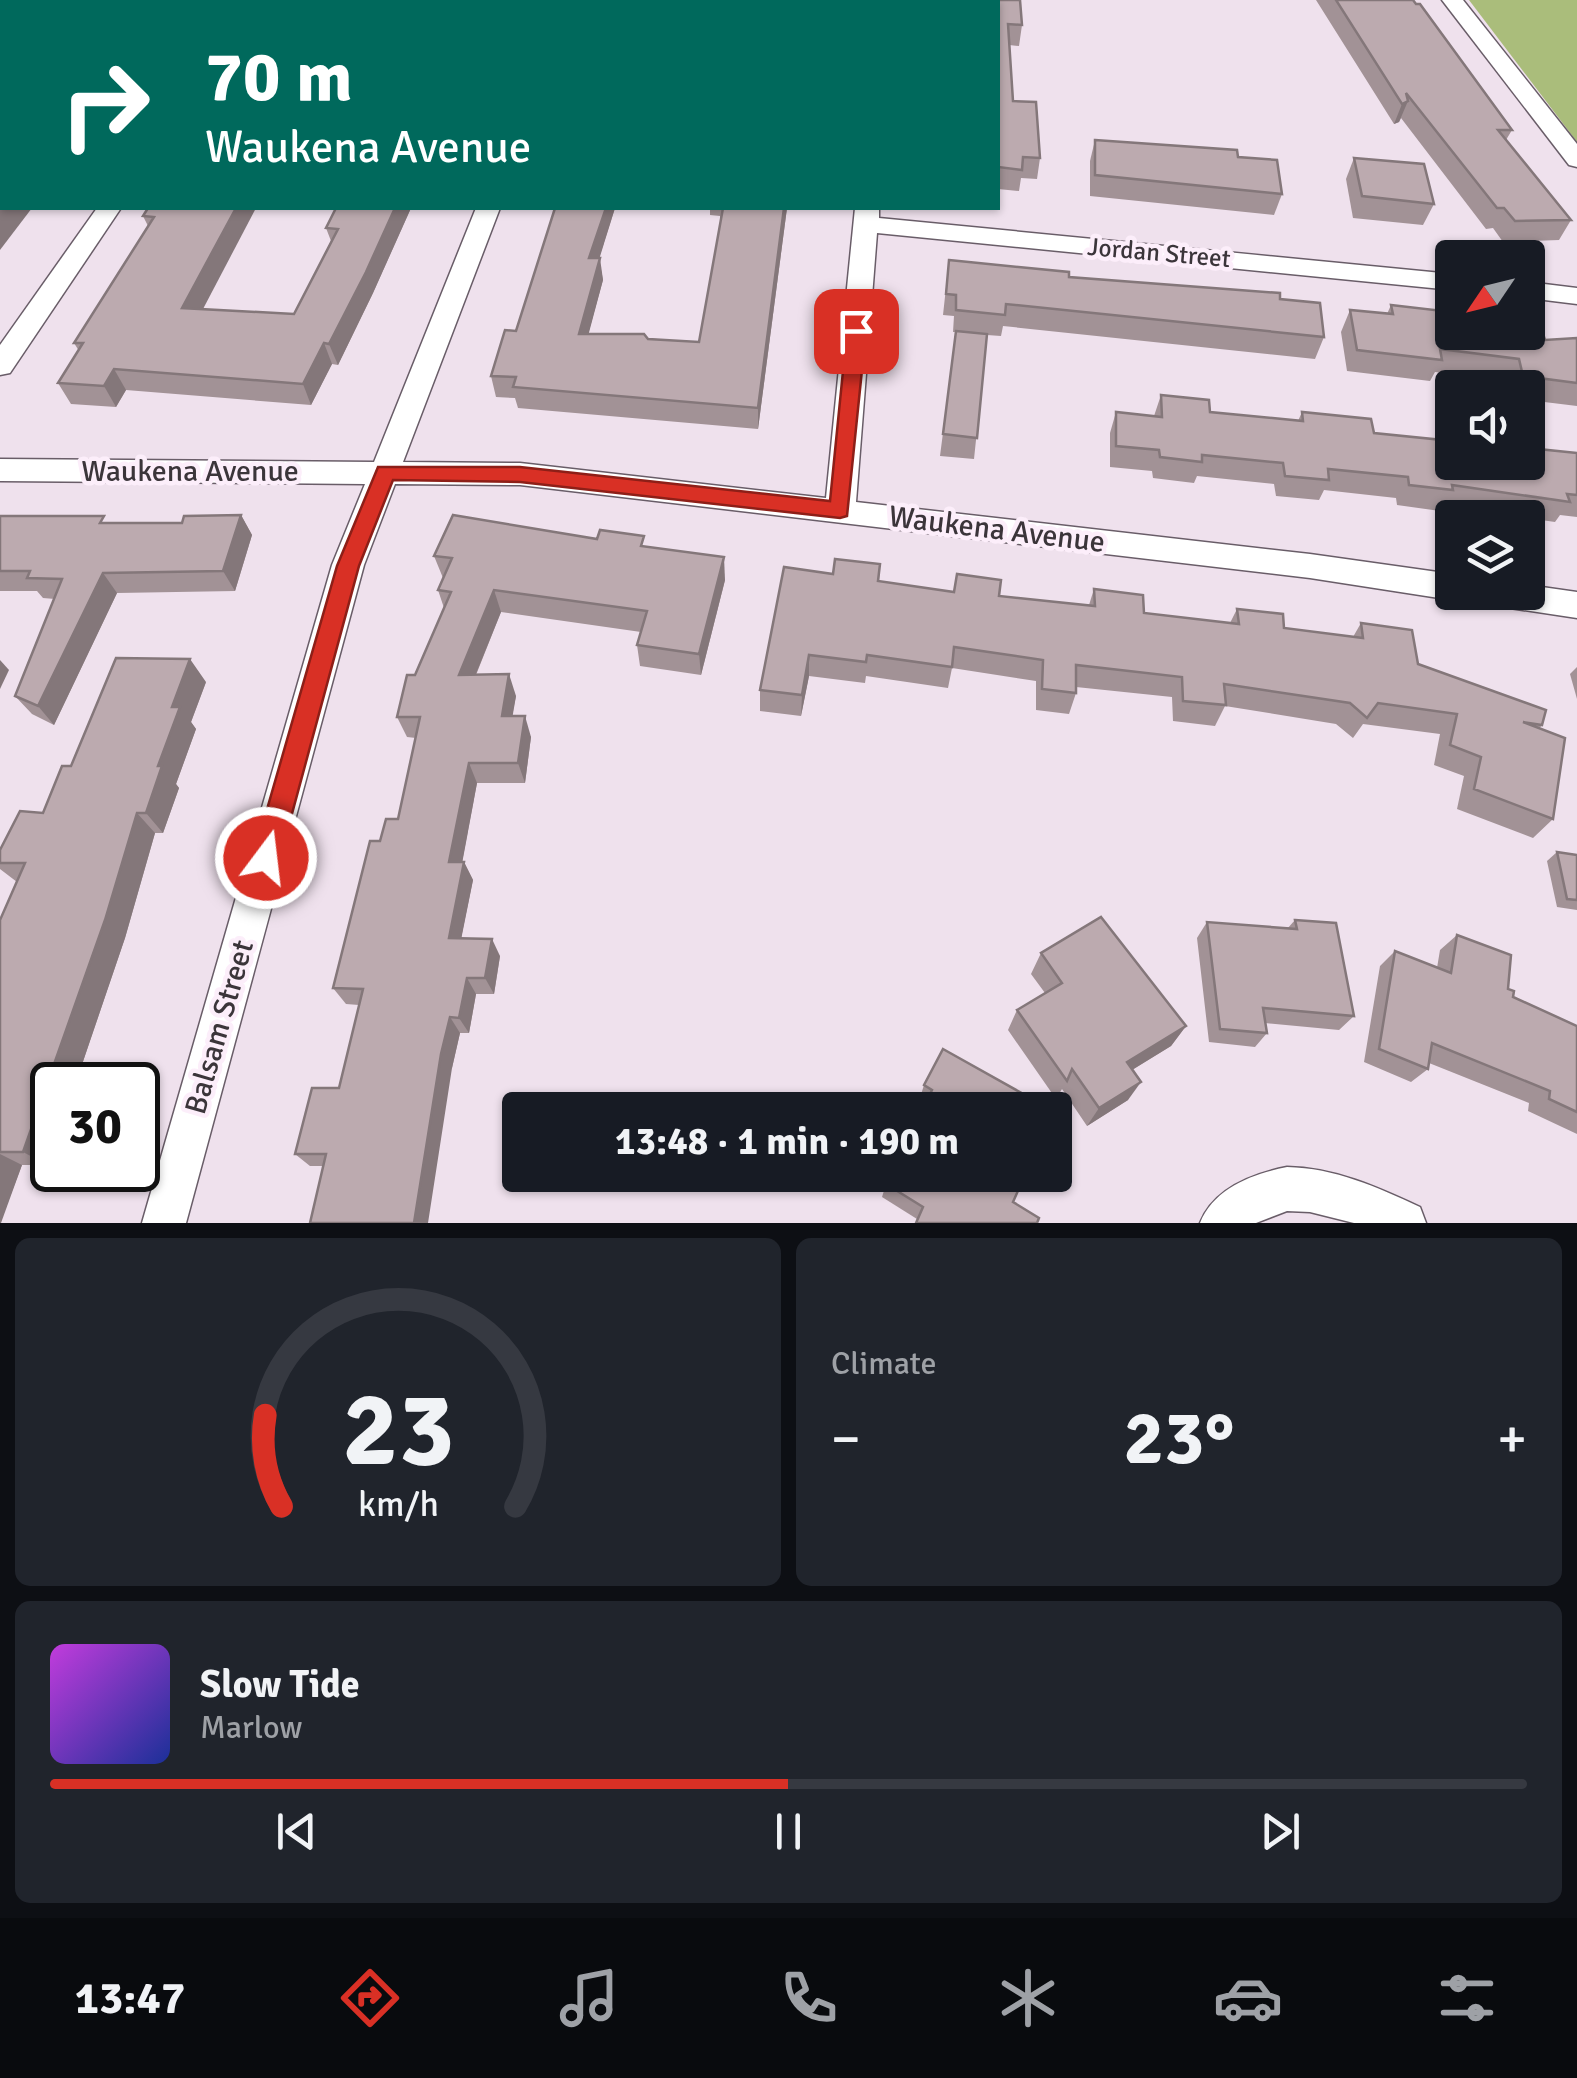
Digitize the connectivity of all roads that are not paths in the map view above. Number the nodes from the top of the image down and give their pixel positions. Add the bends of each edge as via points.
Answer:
1 (1452, 0) edge
2 (1577, 160) edge
3 (108, 210) edge
4 (487, 210) edge
5 (867, 216) edge
6 (1435, 280) edge
7 (1545, 292) edge
8 (1577, 296) edge
9 (0, 366) edge
10 (0, 470) edge
11 (386, 472) junction
12 (840, 510) junction
13 (1435, 584) edge
14 (1545, 600) edge
15 (1577, 605) edge
16 (164, 1223) edge
17 (1222, 1223) edge
18 (1404, 1223) edge

1 - 2 street
3 - 9 street
4 - 11 street, Balsam Street
5 - 6 street, Jordan Street
5 - 12 street
7 - 8 street
10 - 11 street, Waukena Avenue
11 - 12 street, Waukena Avenue via 520,474
11 - 16 street, Balsam Street via 348,566
12 - 13 street, Waukena Avenue
14 - 15 street
17 - 18 street via 1241,1204 1299,1187 1346,1195

